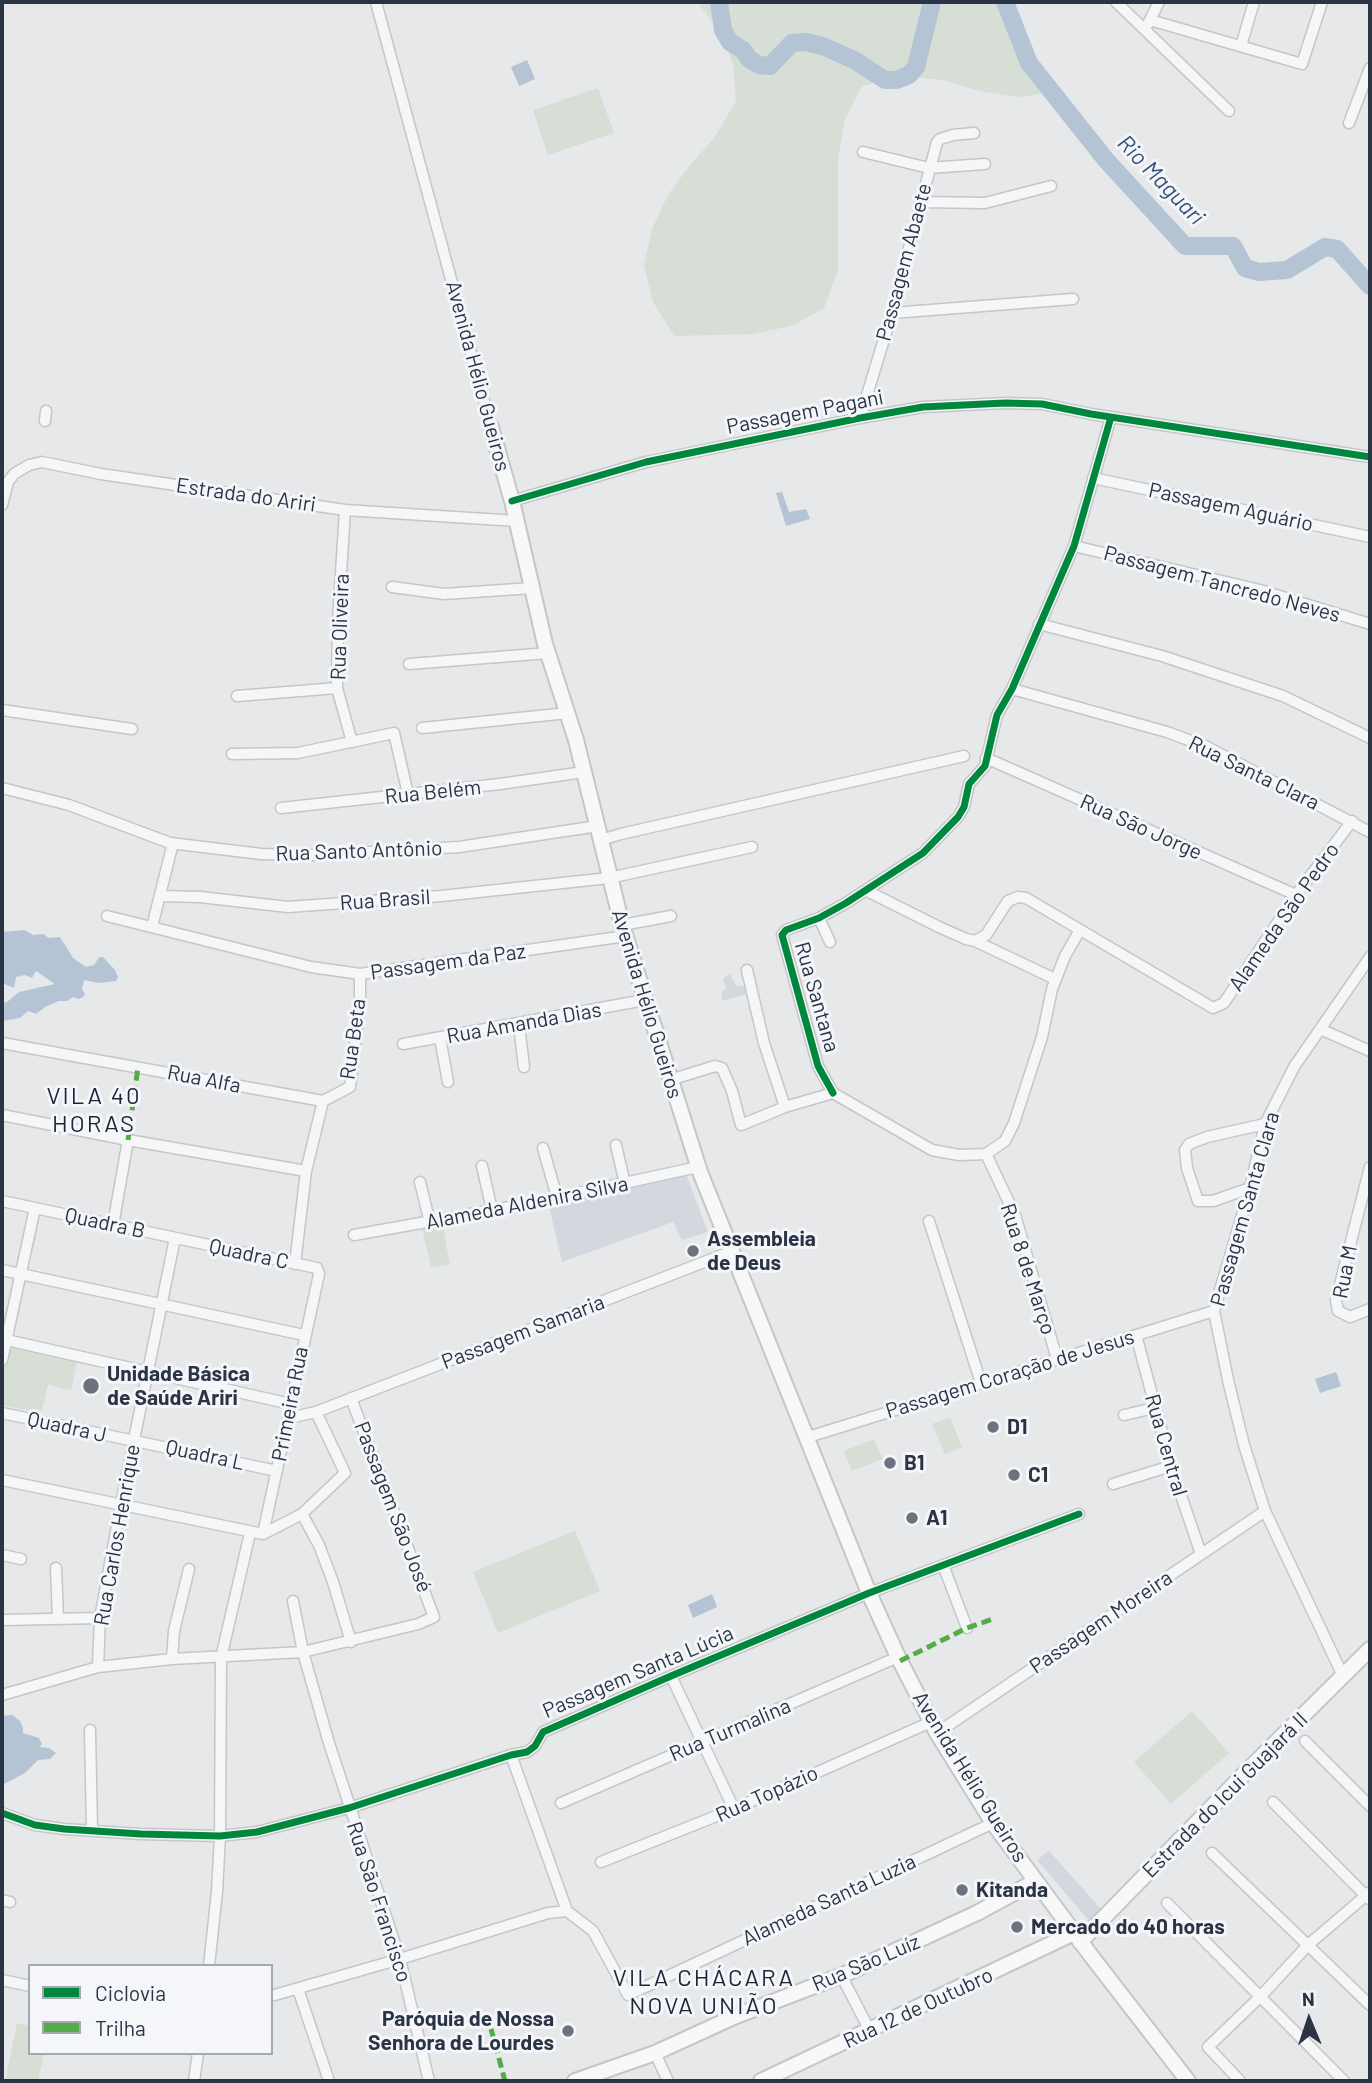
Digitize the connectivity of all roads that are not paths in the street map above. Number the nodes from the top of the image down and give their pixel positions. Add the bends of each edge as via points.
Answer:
1 (376, 2) edge
2 (1116, 2) edge
3 (1159, 2) edge
4 (1254, 2) edge
5 (1322, 2) edge
6 (1147, 25) junction
7 (1241, 46) junction
8 (1370, 68) edge
9 (1229, 111) dead end
10 (1349, 123) dead end
11 (974, 133) dead end
12 (863, 152) dead end
13 (985, 164) dead end
14 (929, 168) junction
15 (1051, 186) dead end
16 (920, 202) junction
17 (1073, 299) dead end
18 (892, 313) junction
19 (1111, 417) junction
20 (860, 418) junction
21 (491, 427) joint
22 (1370, 457) edge
23 (1093, 478) junction
24 (512, 502) junction
25 (2, 505) edge
26 (345, 510) junction
27 (517, 521) junction
28 (1370, 537) edge
29 (1074, 546) junction
30 (392, 587) dead end
31 (532, 589) junction
32 (1039, 624) junction
33 (1370, 624) edge
34 (548, 653) junction
35 (409, 664) dead end
36 (337, 688) junction
37 (1012, 689) junction
38 (237, 696) dead end
39 (2, 710) edge
40 (568, 713) junction
41 (422, 728) dead end
42 (132, 729) dead end
43 (1370, 738) edge
44 (352, 742) junction
45 (232, 754) dead end
46 (964, 756) dead end
47 (986, 758) junction
48 (584, 772) junction
49 (2, 788) edge
50 (408, 794) junction
51 (281, 808) dead end
52 (1352, 821) junction
53 (1370, 832) edge
54 (599, 834) junction
55 (173, 843) junction
56 (752, 847) dead end
57 (609, 878) junction
58 (867, 891) junction
59 (1296, 895) junction
60 (160, 896) junction
61 (107, 916) dead end
62 (671, 916) dead end
63 (819, 918) junction
64 (152, 927) junction
65 (624, 930) junction
66 (1080, 930) junction
67 (975, 941) junction
68 (830, 942) dead end
69 (1370, 957) edge
70 (747, 970) dead end
71 (360, 974) junction
72 (1055, 979) junction
73 (645, 1000) junction
74 (519, 1024) junction
75 (1320, 1029) junction
76 (440, 1038) junction
77 (2, 1043) edge
78 (403, 1044) dead end
79 (1370, 1051) edge
80 (524, 1067) dead end
81 (670, 1080) junction
82 (448, 1082) dead end
83 (832, 1093) junction
84 (323, 1101) junction
85 (785, 1107) junction
86 (2, 1115) edge
87 (1265, 1124) junction
88 (128, 1140) junction
89 (616, 1145) dead end
90 (543, 1148) dead end
91 (986, 1154) junction
92 (482, 1166) dead end
93 (698, 1167) junction
94 (1370, 1167) edge
95 (306, 1171) junction
96 (420, 1182) dead end
97 (625, 1184) junction
98 (1250, 1188) junction
99 (557, 1197) junction
100 (2, 1201) edge
101 (35, 1208) junction
102 (492, 1210) junction
103 (929, 1221) dead end
104 (430, 1223) junction
105 (113, 1225) junction
106 (354, 1236) dead end
107 (175, 1238) junction
108 (730, 1252) junction
109 (295, 1264) junction
110 (2, 1270) edge
111 (21, 1274) junction
112 (319, 1274) joint
113 (161, 1304) junction
114 (1366, 1310) edge
115 (1214, 1311) junction
116 (304, 1335) junction
117 (1136, 1335) junction
118 (4, 1340) edge
119 (1057, 1359) junction
120 (2, 1360) edge
121 (146, 1372) junction
122 (981, 1383) junction
123 (351, 1398) junction
124 (291, 1404) junction
125 (1154, 1408) junction
126 (316, 1412) junction
127 (2, 1413) edge
128 (1124, 1415) dead end
129 (289, 1418) junction
130 (805, 1438) junction
131 (133, 1440) junction
132 (1171, 1466) junction
133 (277, 1471) junction
134 (2, 1480) edge
135 (1113, 1484) dead end
136 (121, 1504) junction
137 (1265, 1511) junction
138 (302, 1514) junction
139 (1079, 1514) dead end
140 (250, 1533) junction
141 (262, 1534) junction
142 (1201, 1554) junction
143 (2, 1555) edge
144 (21, 1559) dead end
145 (943, 1565) junction
146 (56, 1568) dead end
147 (189, 1569) dead end
148 (869, 1593) junction
149 (293, 1601) dead end
150 (58, 1618) junction
151 (100, 1618) junction
152 (2, 1620) edge
153 (967, 1628) dead end
154 (351, 1642) junction
155 (1370, 1649) edge
156 (303, 1652) junction
157 (898, 1657) junction
158 (221, 1658) junction
159 (172, 1659) junction
160 (98, 1667) junction
161 (671, 1676) junction
162 (1343, 1676) junction
163 (2, 1695) edge
164 (934, 1727) junction
165 (90, 1730) dead end
166 (1306, 1741) dead end
167 (703, 1742) junction
168 (511, 1755) junction
169 (1273, 1802) dead end
170 (561, 1803) dead end
171 (1370, 1806) edge
172 (349, 1808) junction
173 (734, 1809) junction
174 (2, 1813) edge
175 (993, 1823) junction
176 (92, 1830) junction
177 (220, 1836) junction
178 (1212, 1853) dead end
179 (601, 1863) dead end
180 (1036, 1881) junction
181 (1369, 1896) edge
182 (1167, 1903) dead end
183 (567, 1911) junction
184 (1077, 1938) junction
185 (1308, 1945) junction
186 (400, 1959) junction
187 (209, 1964) edge
188 (841, 1975) junction
189 (2, 1980) edge
190 (28, 1986) edge
191 (298, 1989) junction
192 (273, 1995) edge
193 (1261, 1996) junction
194 (1370, 2006) edge
195 (870, 2031) junction
196 (655, 2053) junction
197 (198, 2055) edge
198 (194, 2081) edge
199 (329, 2081) edge
200 (429, 2081) edge
201 (575, 2081) edge
202 (668, 2081) edge
203 (761, 2081) edge
204 (1188, 2081) edge
205 (1240, 2081) edge
206 (1345, 2081) edge

1 - 21 street, Avenida Hélio Gueiros
2 - 6 street
3 - 6 street
4 - 7 street
5 - 7 street via 1302,64
6 - 7 street
6 - 9 street
8 - 10 street
11 - 14 street, Passagem Abaete via 940,139
12 - 14 street
13 - 14 street
14 - 16 street, Passagem Abaete
15 - 16 street via 985,203
16 - 18 street, Passagem Abaete
17 - 18 street
18 - 20 street, Passagem Abaete
19 - 20 street, Passagem Pagani via 1042,404 1005,403 923,407
19 - 22 street, Passagem Pagani
19 - 23 street
20 - 24 street, Passagem Pagani via 646,462
21 - 24 main road, Avenida Hélio Gueiros
23 - 28 street, Passagem Aguário
23 - 29 street
24 - 27 main road, Avenida Hélio Gueiros
25 - 26 street, Estrada do Ariri via 13,474 41,462
26 - 27 street, Estrada do Ariri
26 - 36 street, Rua Oliveira
27 - 31 main road, Avenida Hélio Gueiros
29 - 32 street
29 - 33 street, Passagem Tancredo Neves via 1260,590
30 - 31 street via 444,594
31 - 34 main road, Avenida Hélio Gueiros
32 - 37 street
32 - 43 street via 1162,656 1283,696
34 - 35 street
34 - 40 main road, Avenida Hélio Gueiros
36 - 38 street
36 - 44 street, Rua Oliveira
37 - 47 street via 997,715
37 - 52 street, Rua Santa Clara via 1205,746
39 - 42 street
40 - 41 street
40 - 48 main road, Avenida Hélio Gueiros
44 - 45 street via 298,753
44 - 50 street via 394,733
46 - 54 street, Rua Santo Antônio
47 - 58 street via 985,766 969,784 964,807 948,829 923,853
47 - 59 street, Rua São Jorge
48 - 50 street, Rua Belém
48 - 54 main road, Avenida Hélio Gueiros
49 - 55 street, Rua Santo Antônio via 69,804
50 - 51 street, Rua Belém
52 - 53 street, Rua Santa Clara
52 - 59 street, Alameda São Pedro
54 - 55 street, Rua Santo Antônio via 315,855 261,854
54 - 57 main road, Avenida Hélio Gueiros
55 - 60 street
56 - 57 street, Rua Brasil
57 - 60 street, Rua Brasil via 288,907
57 - 65 main road, Avenida Hélio Gueiros
58 - 63 street
58 - 67 street
59 - 66 street, Alameda São Pedro via 1224,1003 1213,1009
60 - 64 street
61 - 64 street, Passagem da Paz
62 - 65 street, Passagem da Paz
63 - 68 street
63 - 83 street, Rua Santana via 786,930 782,936 818,1066
64 - 71 street, Passagem da Paz via 311,967
65 - 71 street, Passagem da Paz
65 - 73 main road, Avenida Hélio Gueiros
66 - 67 street via 1018,897 1008,901 986,935
66 - 72 street
67 - 72 street
69 - 75 street, Passagem Santa Clara
70 - 85 street
71 - 84 street, Rua Beta via 350,1087
72 - 91 street via 1014,1123 1005,1141
73 - 74 street, Rua Amanda Dias
73 - 81 main road, Avenida Hélio Gueiros
74 - 76 street, Rua Amanda Dias
74 - 80 street
75 - 79 street
75 - 87 street, Passagem Santa Clara
76 - 78 street, Rua Amanda Dias
76 - 82 street
77 - 84 street, Rua Alfa
81 - 85 street via 715,1066 722,1068 741,1125
81 - 93 main road, Avenida Hélio Gueiros
83 - 85 street
83 - 91 street via 932,1150
84 - 95 street, Rua Beta
86 - 88 street
87 - 98 street, Passagem Santa Clara
87 - 98 street via 1207,1137 1185,1150 1198,1200 1213,1201
88 - 95 street
88 - 105 street
89 - 97 street
90 - 99 street
91 - 119 street, Rua 8 de Março via 1015,1215
92 - 102 street
93 - 97 street, Alameda Aldenira Silva
93 - 108 main road, Avenida Hélio Gueiros
94 - 114 street, Rua M via 1336,1300 1338,1311 1350,1317
95 - 109 street, Rua Beta
96 - 104 street
97 - 99 street, Alameda Aldenira Silva
98 - 115 street, Passagem Santa Clara
99 - 102 street, Alameda Aldenira Silva
100 - 101 street, Quadra B
101 - 105 street, Quadra B
101 - 111 street
102 - 104 street, Alameda Aldenira Silva
103 - 122 street
104 - 106 street, Alameda Aldenira Silva
105 - 107 street, Quadra B
107 - 109 street, Quadra C
107 - 113 street, Rua Carlos Henrique
108 - 123 street, Passagem Samaria
108 - 130 main road, Avenida Hélio Gueiros
109 - 112 street, Quadra C via 317,1269
110 - 111 street
111 - 113 street
111 - 118 street
112 - 116 street, Primeira Rua
113 - 116 street
113 - 121 street, Rua Carlos Henrique
115 - 117 street, Passagem Coração de Jesus
115 - 137 street, Passagem Santa Clara via 1241,1432
116 - 124 street, Primeira Rua
117 - 119 street, Passagem Coração de Jesus
117 - 125 street, Rua Central
118 - 120 street
118 - 121 street
119 - 122 street, Passagem Coração de Jesus
121 - 124 street
121 - 131 street, Rua Carlos Henrique
122 - 130 street, Passagem Coração de Jesus
123 - 126 street, Passagem Samaria
123 - 154 street, Passagem São José via 434,1617
124 - 129 street, Primeira Rua
125 - 128 street
125 - 132 street, Rua Central
126 - 129 street, Passagem Samaria
126 - 138 street via 345,1473
127 - 131 street, Quadra J
129 - 133 street, Primeira Rua
130 - 148 main road, Avenida Hélio Gueiros
131 - 133 street, Quadra L
131 - 136 street, Rua Carlos Henrique
132 - 135 street
132 - 142 street, Rua Central
133 - 141 street, Primeira Rua
134 - 136 street
136 - 140 street
136 - 151 street, Rua Carlos Henrique
137 - 142 street, Passagem Moreira
137 - 162 street, Passagem Santa Clara
138 - 141 street
138 - 154 street via 329,1570
139 - 145 street, Passagem Santa Lúcia
140 - 141 street
140 - 158 street
142 - 164 street, Passagem Moreira
143 - 144 street
145 - 148 street, Passagem Santa Lúcia
145 - 153 street
146 - 150 street
147 - 159 street
148 - 157 main road, Avenida Hélio Gueiros
148 - 161 street, Passagem Santa Lúcia
149 - 156 street, Rua São Francisco
150 - 151 street
150 - 152 street
151 - 160 street, Rua Carlos Henrique
154 - 156 street
155 - 162 main road, Estrada do Icui Guajará II
156 - 158 street
156 - 172 street, Rua São Francisco
157 - 164 main road, Avenida Hélio Gueiros
157 - 167 street, Rua Turmalina
158 - 159 street
158 - 177 street
159 - 160 street
160 - 163 street
161 - 167 street
161 - 168 street, Passagem Santa Lúcia via 543,1732 531,1751
162 - 184 main road, Estrada do Icui Guajará II
164 - 173 street, Rua Topázio
164 - 175 main road, Avenida Hélio Gueiros
165 - 176 street
166 - 171 street
167 - 170 street, Rua Turmalina
167 - 173 street
168 - 172 street, Passagem Santa Lúcia
168 - 183 street
169 - 181 street
172 - 177 street, Passagem Santa Lúcia via 257,1832
172 - 186 street, Rua São Francisco
173 - 179 street, Rua Topázio
174 - 176 street, Passagem Santa Lúcia via 35,1825
175 - 180 main road, Avenida Hélio Gueiros
175 - 183 street, Alameda Santa Luzia via 628,1994 593,1931
176 - 177 street, Passagem Santa Lúcia
177 - 187 street
178 - 185 street
180 - 184 main road, Avenida Hélio Gueiros
180 - 188 main road, Rua São Luíz
181 - 185 street
182 - 193 street
183 - 186 street
184 - 195 main road, Rua 12 de Outubro
184 - 204 main road, Avenida Hélio Gueiros
185 - 193 street
185 - 194 street
186 - 191 street
186 - 200 street, Rua São Francisco
188 - 195 street
188 - 196 main road, Rua São Luíz
189 - 190 street
191 - 192 street
191 - 199 street
193 - 205 street via 1208,2048
193 - 206 street
195 - 203 main road, Rua 12 de Outubro
196 - 201 main road, Rua São Luíz
196 - 202 street
197 - 198 street

